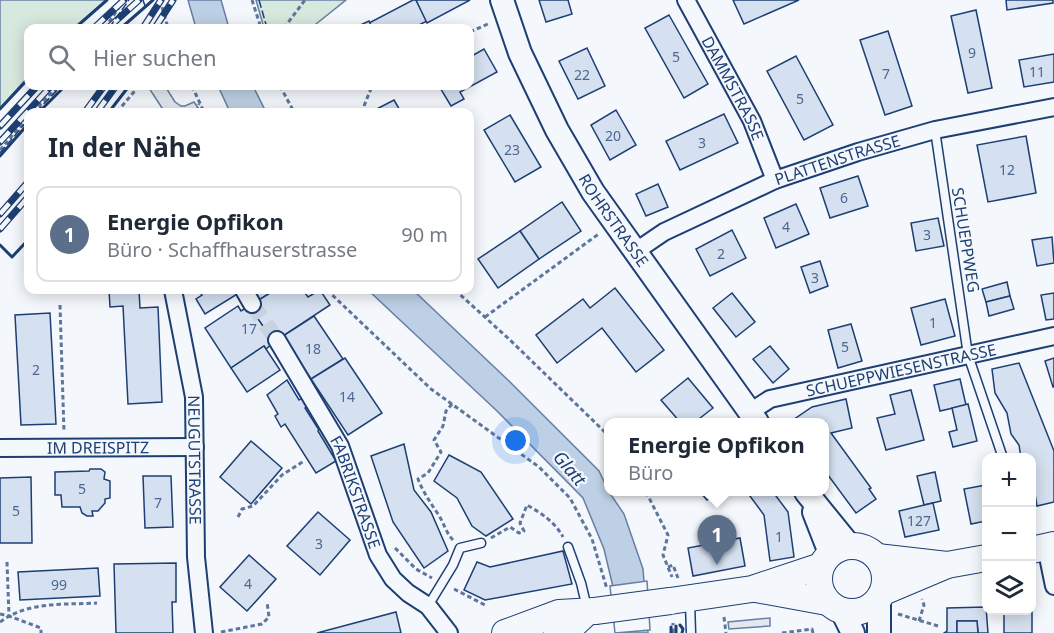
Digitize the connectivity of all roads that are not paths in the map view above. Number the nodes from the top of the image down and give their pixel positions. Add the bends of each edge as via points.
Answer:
1 (686, 0) edge
2 (500, 10) edge
3 (1054, 107) edge
4 (935, 130) junction
5 (775, 180) junction
6 (636, 251) junction
7 (174, 294) edge
8 (1054, 336) edge
9 (277, 340) tunnel mouth
10 (968, 355) junction
11 (754, 417) edge
12 (195, 447) junction
13 (0, 448) edge
14 (1001, 453) edge
15 (808, 496) edge
16 (481, 543) road end
17 (568, 547) road end
18 (1044, 547) edge
19 (833, 555) junction
20 (877, 557) junction
21 (982, 559) edge
22 (947, 565) junction
23 (1054, 586) edge
24 (752, 589) junction
25 (677, 596) junction
26 (886, 601) junction
27 (428, 606) junction
28 (597, 607) junction
29 (841, 615) edge
30 (204, 633) edge
31 (449, 633) edge
32 (505, 633) edge
33 (557, 633) edge
34 (691, 633) edge
35 (879, 633) edge

1 - 5 street, DAMMSTRASSE via 752,121
2 - 6 main road, ROHRSTRASSE via 557,130 593,192
3 - 4 street, PLATTENSTRASSE
4 - 5 street, PLATTENSTRASSE
4 - 10 lane, SCHUEPPWEG
5 - 6 street, PLATTENSTRASSE via 664,232
6 - 11 main road, ROHRSTRASSE
7 - 12 street, NEUGUTSTRASSE via 194,397
8 - 10 street, SCHUEPPWIESENSTRASSE
9 - 27 street, FABRIKSTRASSE via 340,446 378,555 393,579
10 - 11 street, SCHUEPPWIESENSTRASSE via 770,399
10 - 14 lane, SCHUEPPWEG
12 - 13 street, IM DREISPITZ
12 - 30 street, NEUGUTSTRASSE via 196,557
15 - 19 main road
16 - 27 lane via 460,548
17 - 28 lane via 581,583
18 - 23 street
19 - 20 main road via 860,546
19 - 24 main road
19 - 29 main road via 819,585
20 - 22 main road
20 - 26 main road via 885,573
21 - 22 main road
22 - 26 main road
24 - 25 main road
24 - 29 main road
25 - 28 main road, bridge
25 - 34 lane
26 - 29 main road
26 - 35 main road
27 - 31 street, FABRIKSTRASSE
28 - 32 main road via 559,613
28 - 33 main road via 569,629

